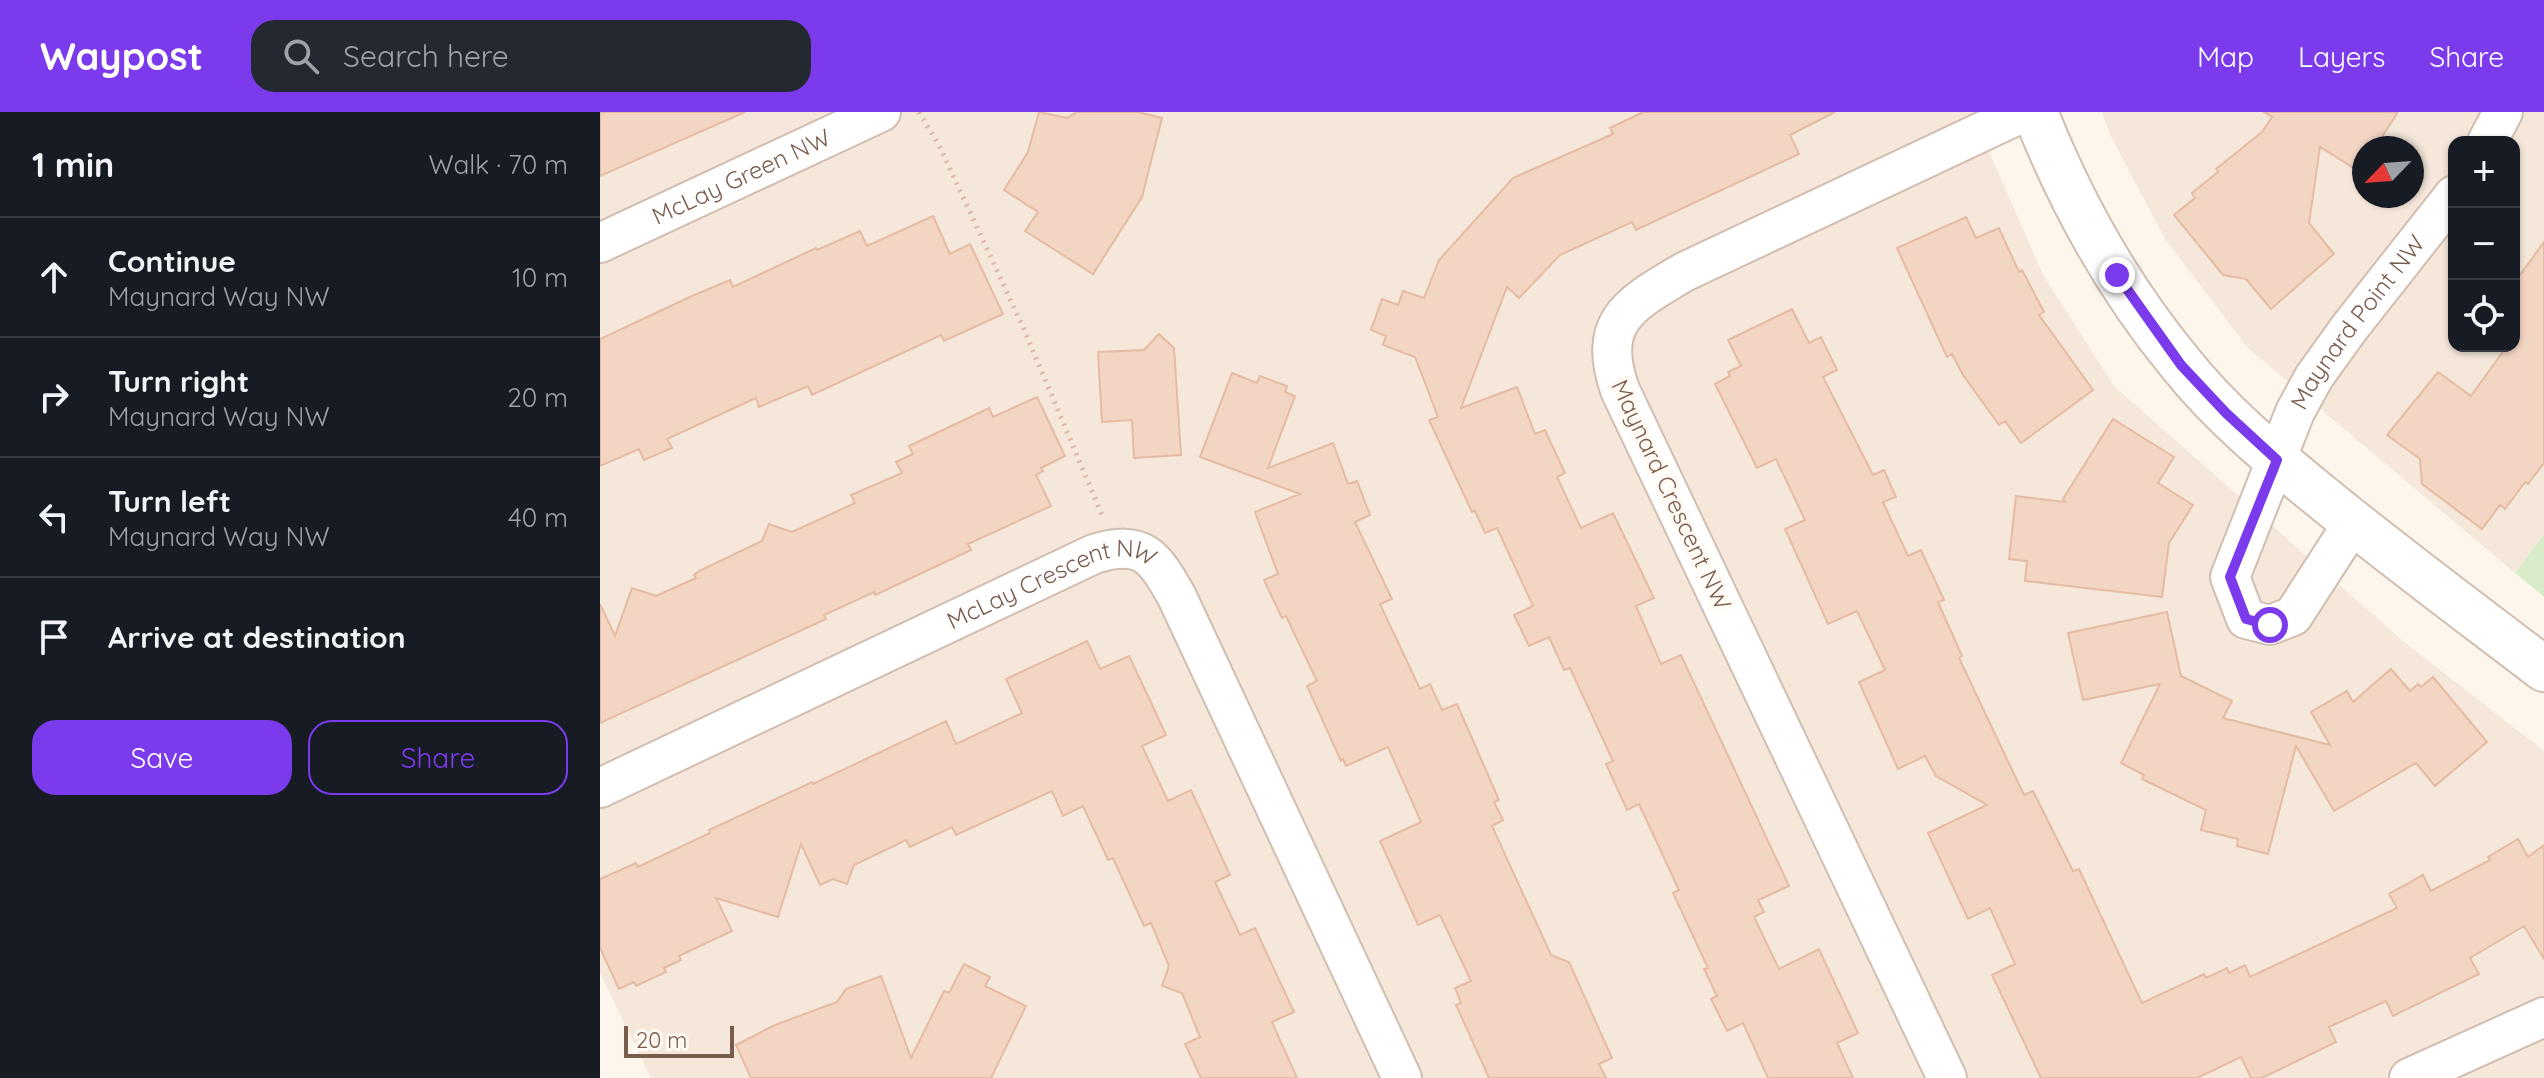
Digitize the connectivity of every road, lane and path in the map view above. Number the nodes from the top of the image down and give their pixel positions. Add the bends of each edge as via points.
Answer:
1 (881, 112) edge
2 (919, 112) edge
3 (2024, 112) edge
4 (2035, 112) edge
5 (2503, 112) edge
6 (2490, 136) edge
7 (2448, 203) edge
8 (600, 243) edge
9 (2277, 460) junction
10 (2353, 523) junction
11 (1116, 547) junction
12 (2544, 669) edge
13 (600, 788) edge
14 (2544, 1017) edge
15 (1402, 1078) edge
16 (1947, 1078) edge
17 (2409, 1078) edge

1 - 8 street, McLay Green NW
2 - 11 path via 1023,327
3 - 16 street, Maynard Crescent NW via 1684,272 1626,313 1614,331 1611,349 1620,390
4 - 9 street via 2085,223 2147,319 2181,365
5 - 6 street
7 - 9 street, Maynard Point NW via 2314,377
9 - 10 street
9 - 10 street, Maynard Point NW via 2230,577 2246,619 2270,625 2293,616
10 - 12 street
11 - 13 street, McLay Crescent NW
11 - 15 street, McLay Crescent NW via 1145,553 1177,597
14 - 17 street

